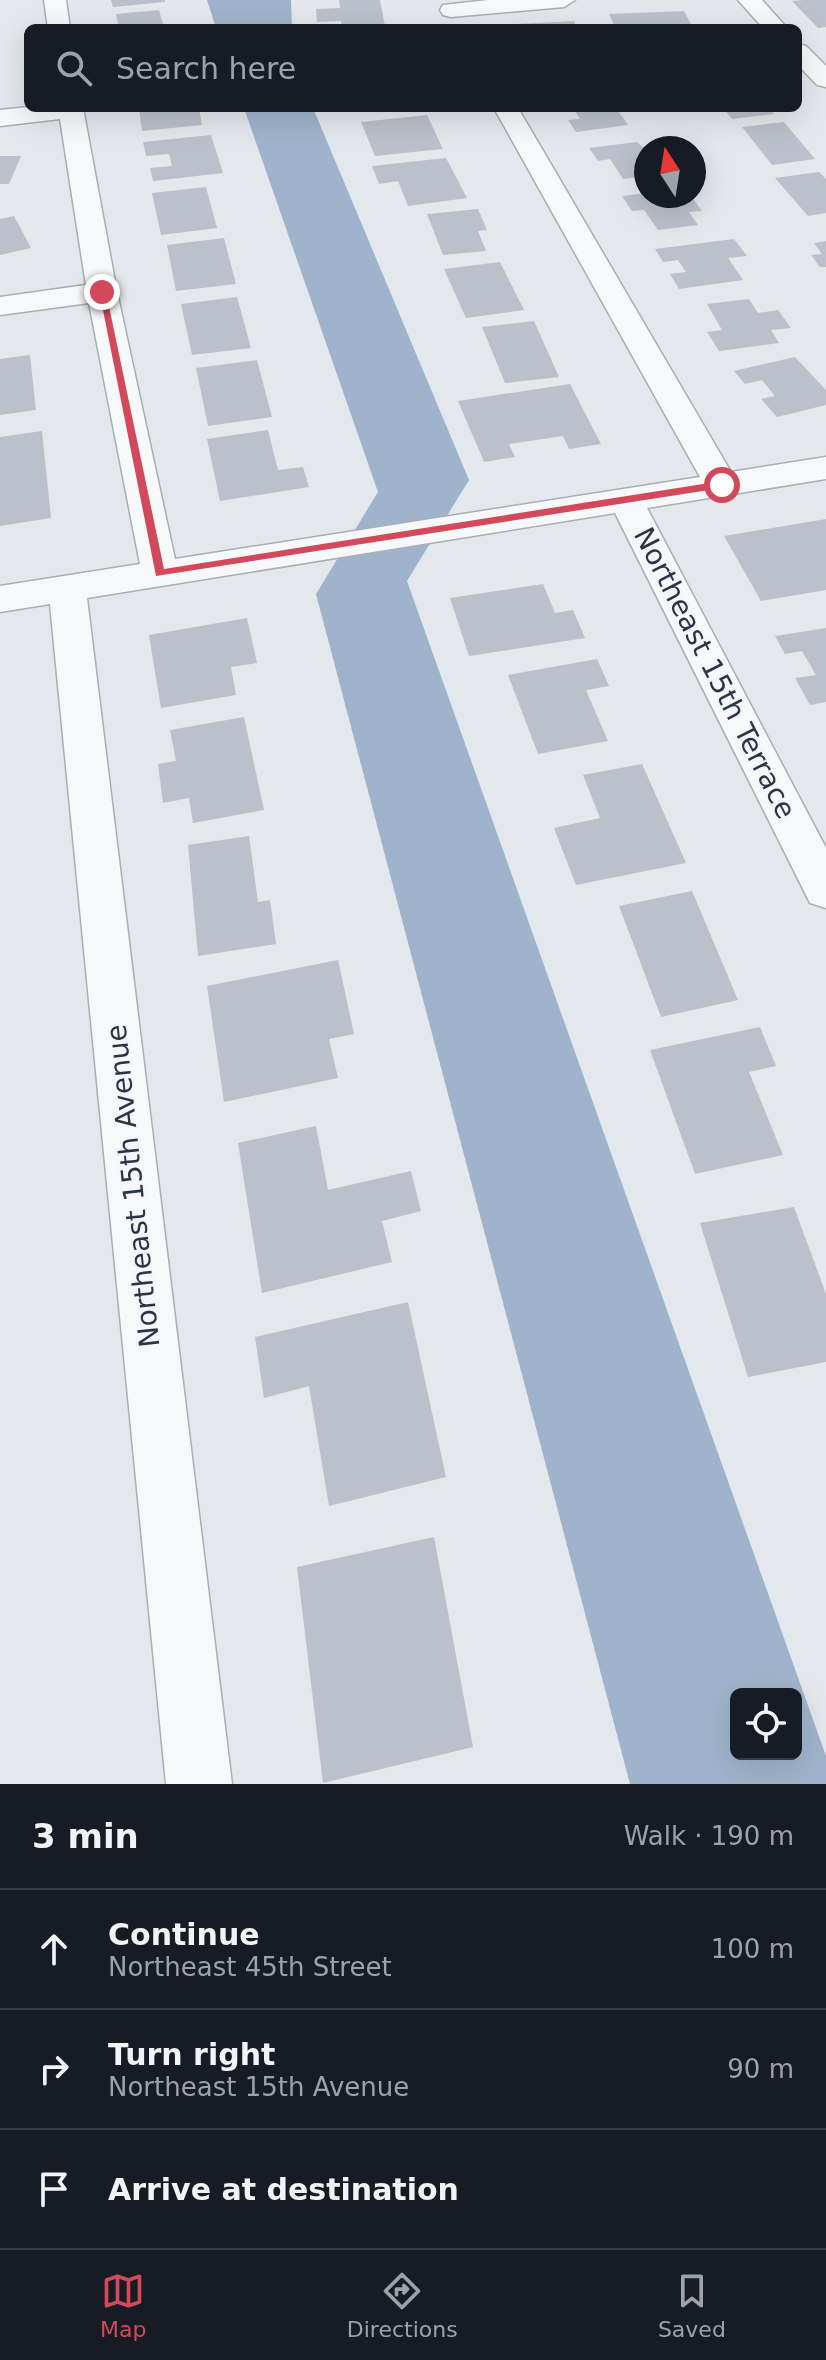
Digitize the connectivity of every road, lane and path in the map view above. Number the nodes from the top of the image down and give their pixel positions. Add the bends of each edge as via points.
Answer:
1 (55, 0) edge
2 (564, 0) edge
3 (749, 0) edge
4 (454, 13) edge
5 (58, 24) edge
6 (772, 24) edge
7 (802, 55) edge
8 (826, 80) edge
9 (47, 112) edge
10 (72, 112) edge
11 (508, 112) edge
12 (0, 118) edge
13 (102, 292) junction
14 (0, 306) edge
15 (826, 468) edge
16 (722, 485) junction
17 (625, 499) junction
18 (160, 573) junction
19 (67, 588) junction
20 (0, 599) edge
21 (826, 890) edge
22 (199, 1784) edge

1 - 5 street
2 - 4 street
3 - 6 street
7 - 8 street
9 - 12 street
10 - 13 street
11 - 16 street
13 - 14 street
13 - 18 street
15 - 16 street
16 - 17 street
17 - 18 street
17 - 21 street, Northeast 15th Terrace
18 - 19 street
19 - 20 street
19 - 22 street, Northeast 15th Avenue

